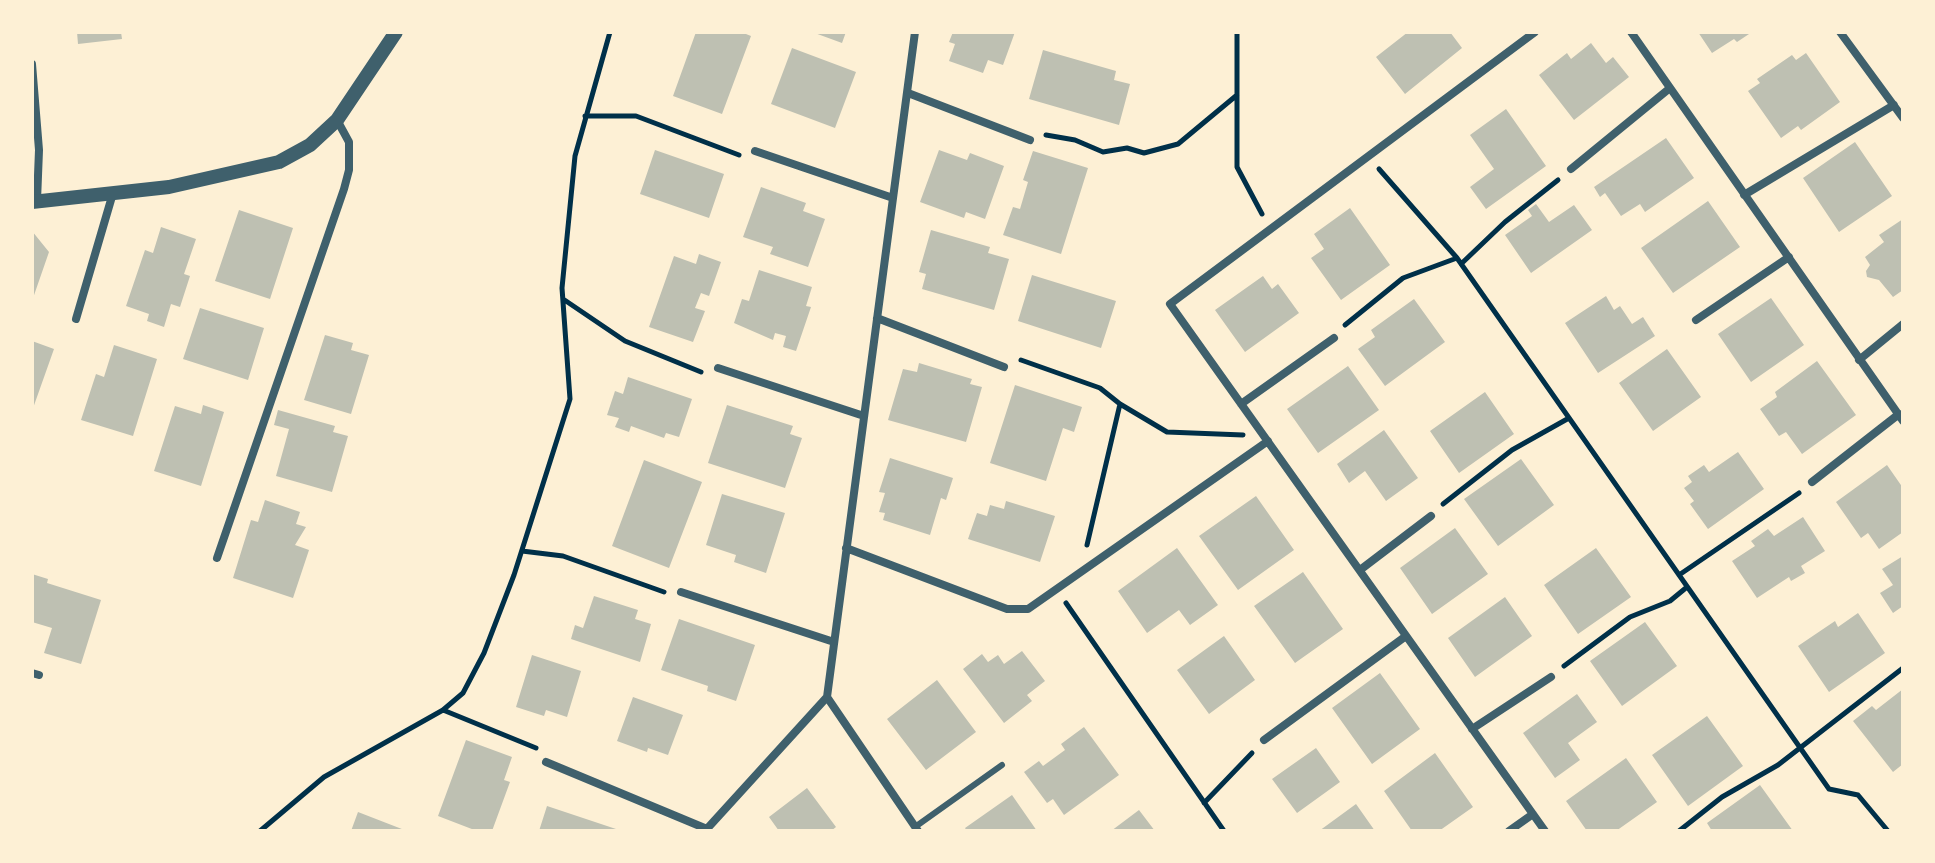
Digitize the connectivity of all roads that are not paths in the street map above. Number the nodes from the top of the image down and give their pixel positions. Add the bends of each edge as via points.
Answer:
1 (396, 32) edge
2 (915, 32) edge
3 (1535, 32) edge
4 (1631, 32) edge
5 (1840, 32) edge
6 (32, 64) edge
7 (1670, 88) junction
8 (908, 93) junction
9 (1894, 105) junction
10 (1903, 118) edge
11 (337, 120) junction
12 (1030, 140) road end
13 (755, 151) road end
14 (1571, 169) road end
15 (113, 193) junction
16 (1744, 195) junction
17 (893, 198) junction
18 (35, 202) edge
19 (1789, 257) junction
20 (877, 318) junction
21 (76, 319) dead end
22 (1696, 320) dead end
23 (1903, 324) edge
24 (1334, 338) road end
25 (1859, 360) junction
26 (1000, 366) road end
27 (718, 368) road end
28 (1241, 404) junction
29 (864, 416) junction
30 (1901, 418) edge
31 (1266, 439) junction
32 (1812, 482) road end
33 (1431, 516) road end
34 (846, 548) junction
35 (217, 558) dead end
36 (1360, 570) junction
37 (681, 592) road end
38 (1406, 636) junction
39 (834, 642) junction
40 (1551, 677) road end
41 (827, 697) junction
42 (1472, 729) junction
43 (1264, 740) road end
44 (546, 762) road end
45 (1002, 765) dead end
46 (1533, 814) junction
47 (917, 829) edge
48 (706, 830) edge
49 (1509, 831) edge
50 (1545, 831) edge

1 - 11 street
2 - 8 street
3 - 28 street via 1170,304
4 - 7 street
5 - 9 street
6 - 18 street via 39,150
7 - 14 street
7 - 16 street
8 - 12 street
8 - 17 street
9 - 10 street
9 - 16 street
11 - 15 street via 310,145 279,162 169,187
11 - 35 street via 349,142 344,189
13 - 17 street
15 - 18 street
15 - 21 street
16 - 19 street
17 - 20 street
19 - 22 street
19 - 25 street
20 - 26 street
20 - 29 street
23 - 25 street
24 - 28 street
25 - 30 street
27 - 29 street
28 - 31 street
29 - 34 street
30 - 32 street
31 - 34 street via 1028,609 1007,609
31 - 36 street
33 - 36 street
34 - 39 street
36 - 38 street
37 - 39 street
38 - 42 street
38 - 43 street
39 - 41 street
40 - 42 street
41 - 47 street
41 - 48 street
42 - 46 street
44 - 48 street
45 - 47 lane
46 - 49 street
46 - 50 street

